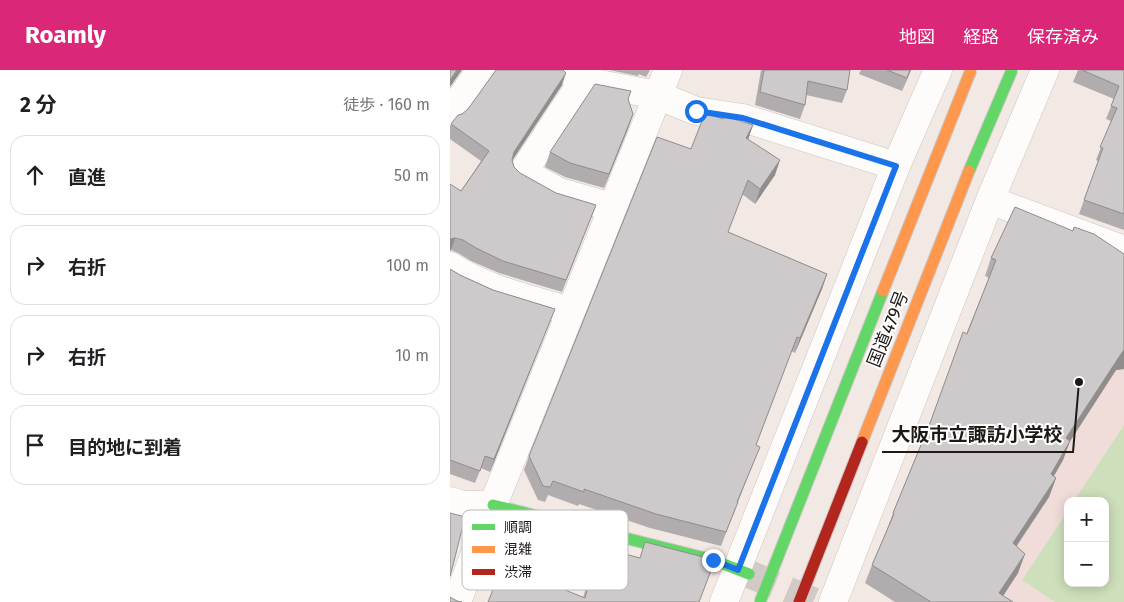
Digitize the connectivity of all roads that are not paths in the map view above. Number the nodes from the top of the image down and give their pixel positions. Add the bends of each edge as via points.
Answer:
1 (482, 70) edge
2 (668, 70) edge
3 (938, 70) edge
4 (972, 70) edge
5 (1012, 70) edge
6 (1045, 70) edge
7 (575, 75) edge
8 (657, 95) junction
9 (451, 112) dead end
10 (896, 166) junction
11 (990, 200) junction
12 (612, 207) junction
13 (1124, 250) edge
14 (450, 266) edge
15 (571, 311) junction
16 (450, 501) edge
17 (493, 505) junction
18 (491, 510) edge
19 (513, 510) edge
20 (628, 539) edge
21 (743, 572) junction
22 (462, 589) edge
23 (457, 602) edge
24 (724, 602) edge
25 (760, 602) edge
26 (799, 602) edge
27 (833, 602) edge

1 - 9 street
2 - 8 street
3 - 10 street
4 - 25 main road, 国道479号, bridge
5 - 26 main road, 国道479号, bridge
6 - 11 street
7 - 8 street
7 - 12 street via 523,172 559,192
8 - 10 street via 696,111 743,118
8 - 12 street
10 - 21 street
11 - 13 street
11 - 27 street
12 - 15 street
14 - 15 street via 491,288
15 - 17 street
16 - 17 street
17 - 18 street
17 - 19 main road
20 - 21 main road via 713,560
21 - 24 street
22 - 23 street

